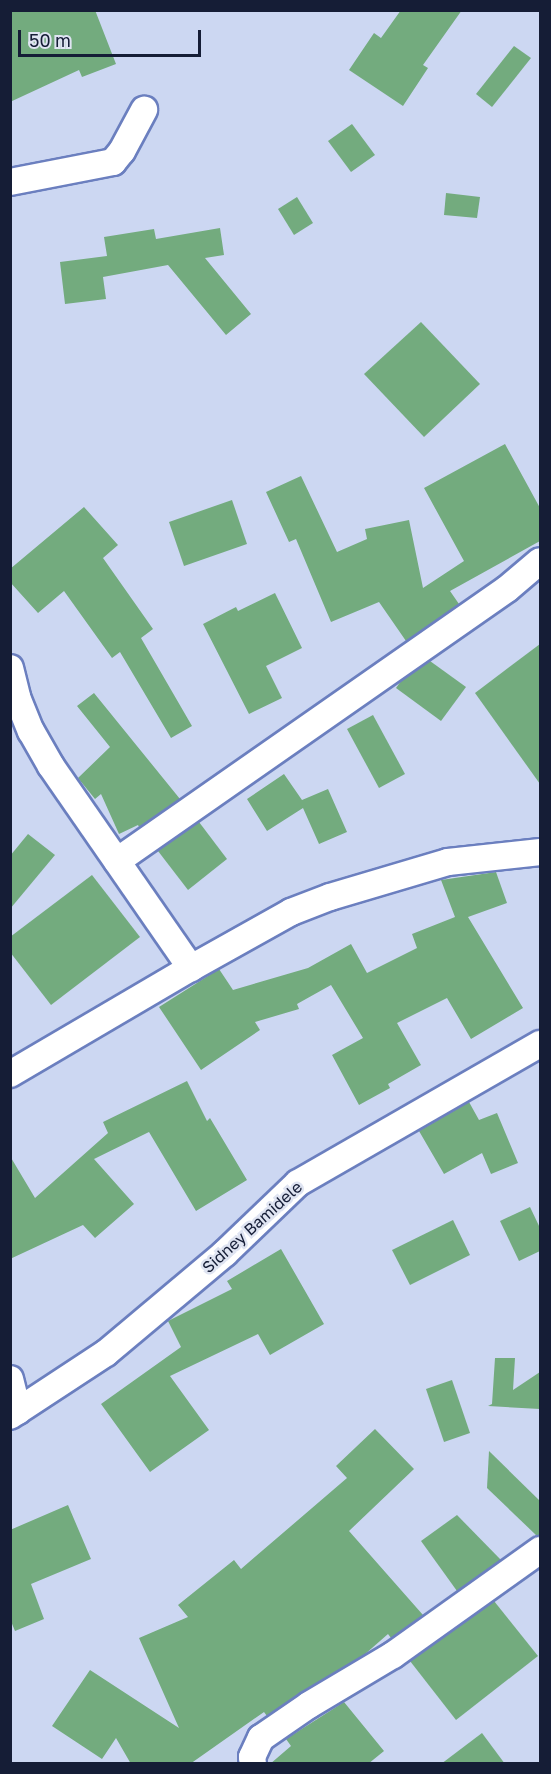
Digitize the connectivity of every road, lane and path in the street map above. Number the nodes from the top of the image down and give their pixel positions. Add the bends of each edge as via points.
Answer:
1 (144, 110) dead end
2 (10, 182) edge
3 (540, 561) edge
4 (10, 668) edge
5 (540, 852) edge
6 (117, 861) junction
7 (191, 968) junction
8 (540, 1044) edge
9 (10, 1074) edge
10 (10, 1379) edge
11 (14, 1413) edge
12 (540, 1550) edge
13 (253, 1764) edge

1 - 2 street via 113,162
3 - 6 street via 507,589
4 - 6 street via 31,731
5 - 7 street via 448,862 330,897 291,912
6 - 7 street
7 - 9 street
8 - 11 street, Sidney Bamidele via 298,1183 225,1253 106,1353
10 - 11 street
12 - 13 street via 393,1655 261,1738 252,1757

